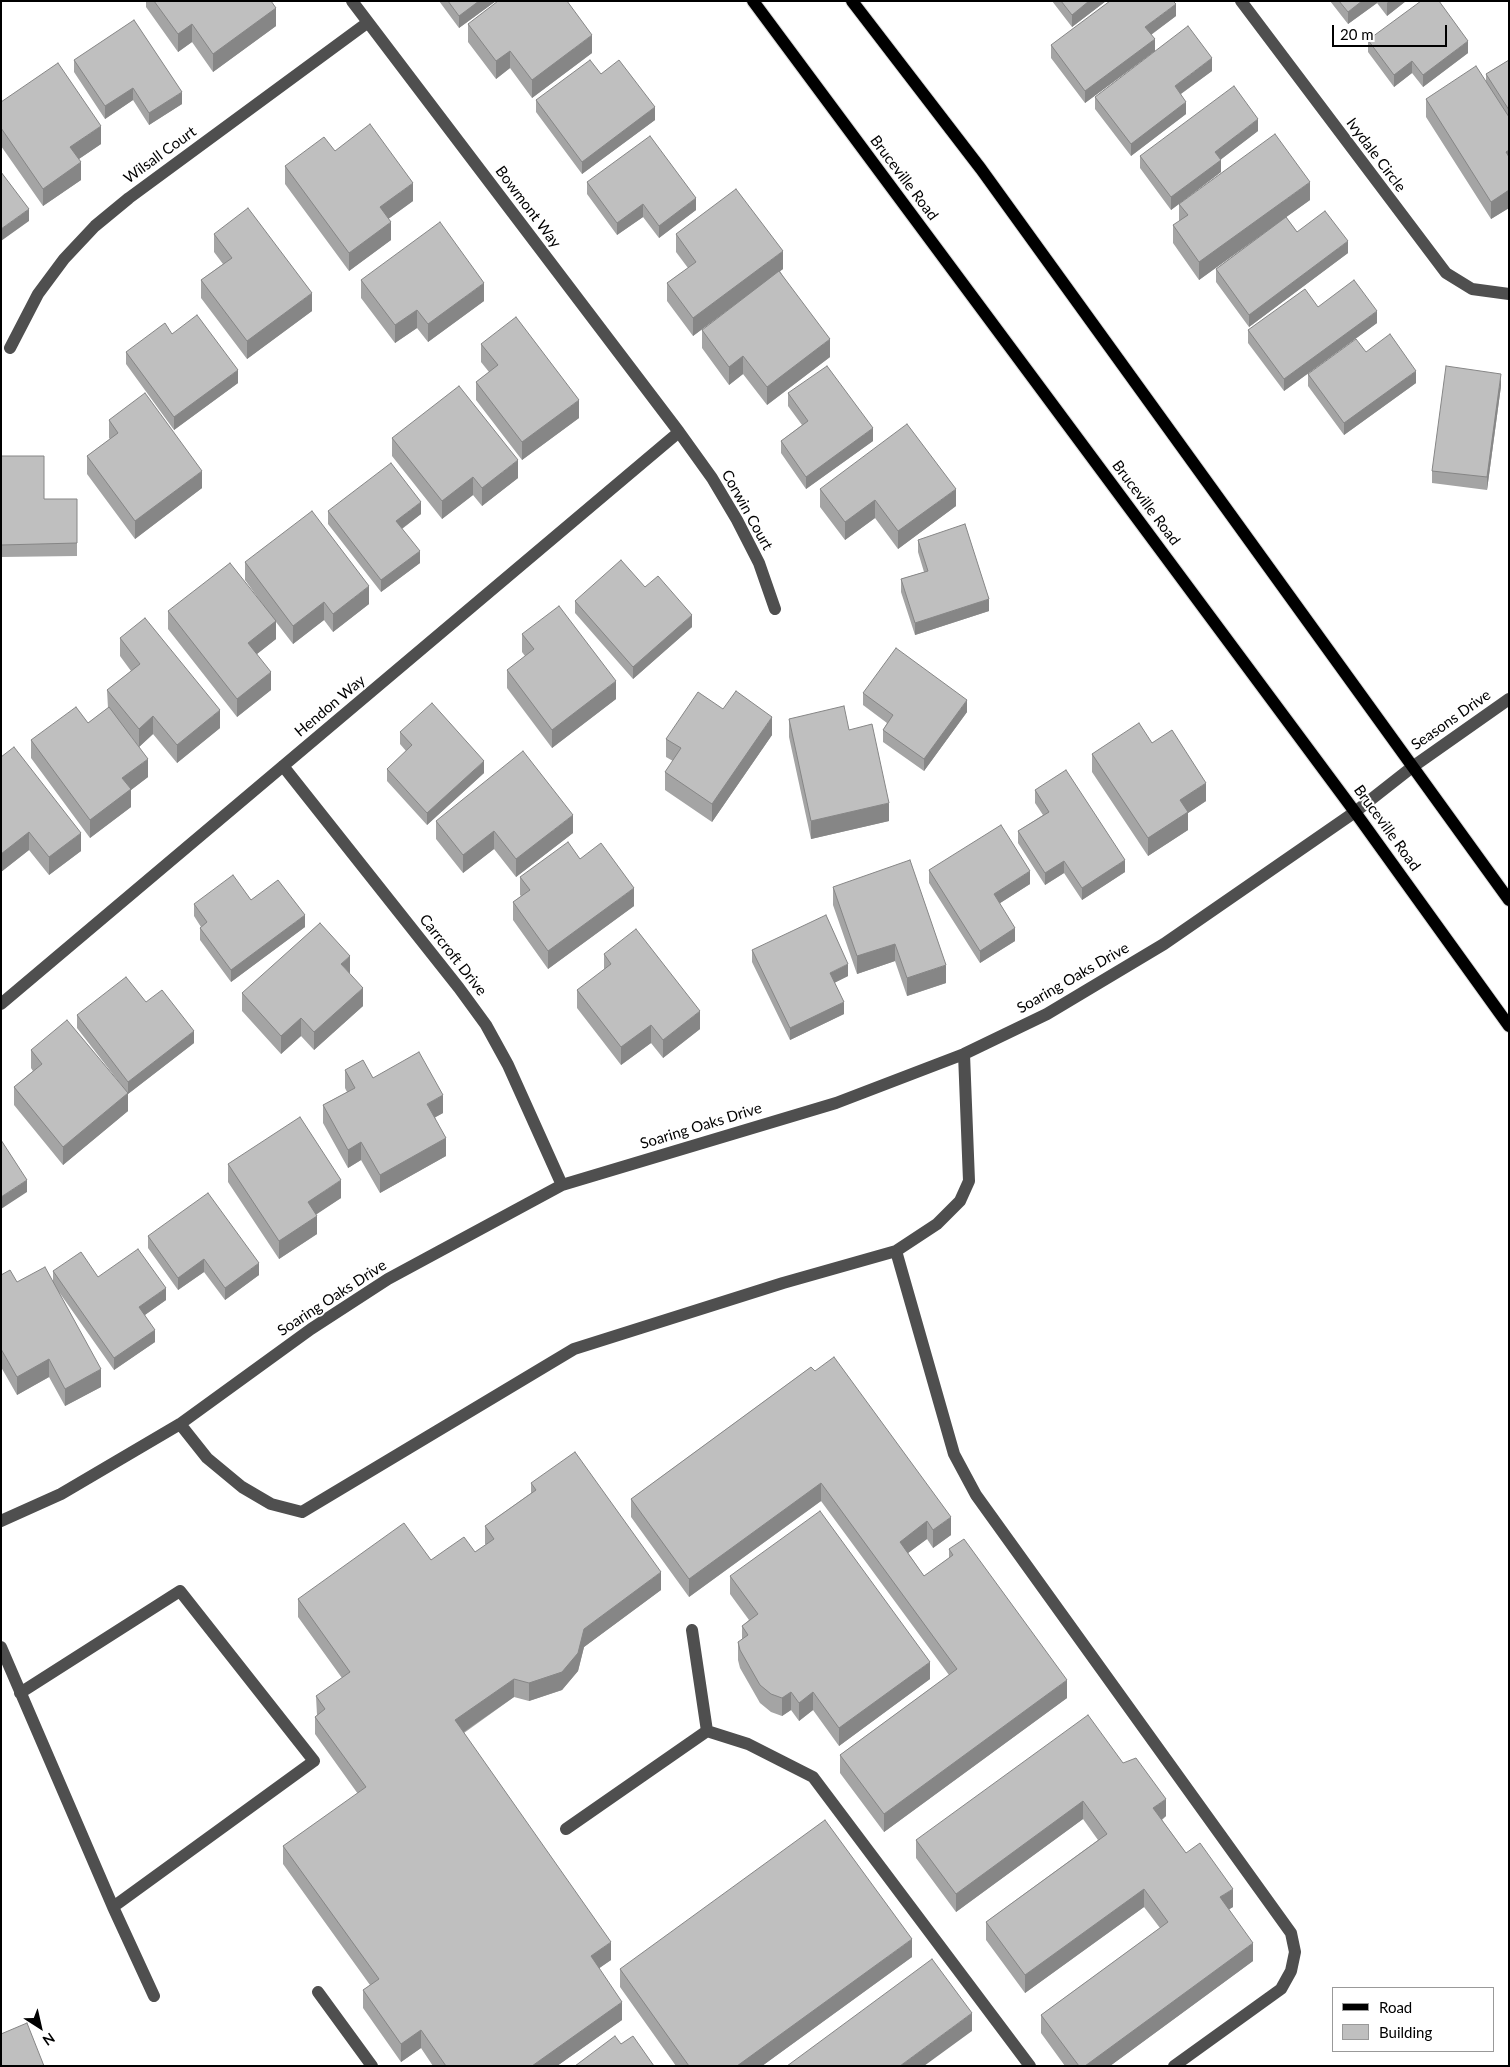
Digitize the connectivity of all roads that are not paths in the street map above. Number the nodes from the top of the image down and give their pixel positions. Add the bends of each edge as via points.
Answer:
1 (352, 1) edge
2 (753, 1) edge
3 (852, 1) edge
4 (1241, 1) edge
5 (367, 23) junction
6 (1509, 294) edge
7 (10, 348) dead end
8 (679, 432) junction
9 (775, 609) dead end
10 (1509, 699) edge
11 (283, 766) junction
12 (1412, 768) junction
13 (1355, 812) junction
14 (1509, 900) edge
15 (1, 1004) edge
16 (1509, 1026) edge
17 (964, 1054) junction
18 (562, 1185) junction
19 (896, 1250) junction
20 (180, 1424) junction
21 (1, 1521) edge
22 (692, 1630) dead end
23 (1, 1647) edge
24 (20, 1693) junction
25 (707, 1732) junction
26 (566, 1829) dead end
27 (112, 1907) junction
28 (318, 1992) dead end
29 (154, 1996) dead end
30 (372, 2066) edge
31 (1030, 2066) edge
32 (1174, 2066) edge

1 - 5 street, Bowmont Way
2 - 13 main road, Bruceville Road
3 - 12 main road via 981,169
4 - 6 street, Ivydale Circle via 1446,273 1472,289
5 - 7 street, Wilsall Court via 128,198 95,226 64,259 38,294
5 - 8 street, Bowmont Way
8 - 9 street, Corwin Court via 712,478 736,520 759,564
8 - 11 street, Hendon Way
10 - 12 street, Seasons Drive
11 - 15 street, Hendon Way
11 - 18 street, Carrcroft Drive via 486,1025
12 - 13 street, Soaring Oaks Drive
12 - 14 main road
13 - 16 main road, Bruceville Road
13 - 17 street, Soaring Oaks Drive via 1164,944 1047,1014
17 - 18 street, Soaring Oaks Drive via 836,1103
17 - 19 street via 969,1181 960,1201 937,1224
18 - 20 street, Soaring Oaks Drive via 388,1279 311,1329
19 - 20 street via 574,1349 302,1512 271,1504 242,1487 207,1458
19 - 32 street via 954,1454 976,1495 1291,1932 1295,1952 1291,1971 1281,1989
20 - 21 street, Soaring Oaks Drive via 61,1494
22 - 25 street
23 - 24 street
24 - 27 street
24 - 27 street via 180,1591 314,1762
25 - 26 street
25 - 31 street via 748,1744 813,1777
27 - 29 street
28 - 30 street

